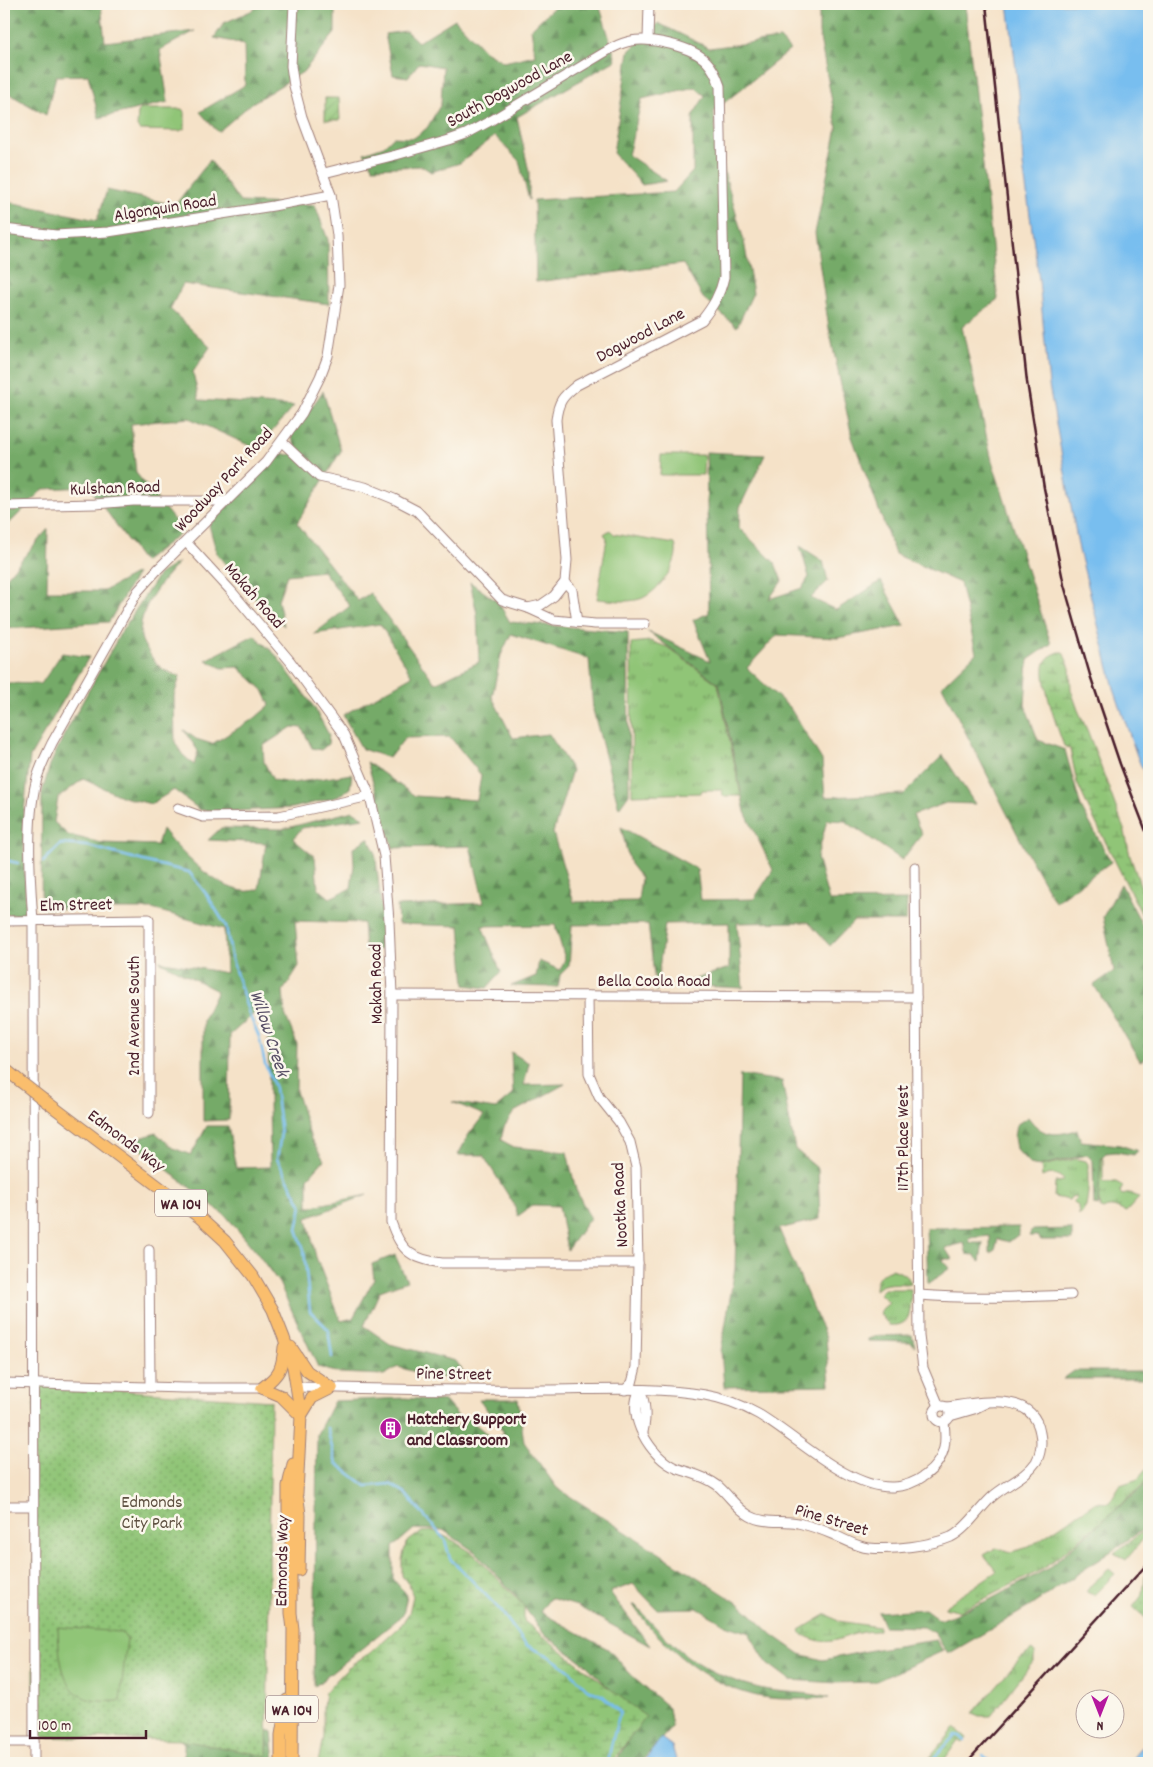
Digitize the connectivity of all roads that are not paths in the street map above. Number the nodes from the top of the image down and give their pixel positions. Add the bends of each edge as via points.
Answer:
1 (294, 4) edge
2 (649, 4) edge
3 (648, 40) junction
4 (324, 173) junction
5 (331, 195) junction
6 (4, 229) edge
7 (282, 442) junction
8 (227, 501) junction
9 (4, 506) edge
10 (186, 542) junction
11 (565, 582) junction
12 (528, 608) junction
13 (577, 622) junction
14 (645, 624) dead end
15 (370, 796) junction
16 (178, 808) dead end
17 (915, 867) dead end
18 (149, 919) joint
19 (4, 921) edge
20 (33, 921) junction
21 (392, 995) junction
22 (588, 996) junction
23 (916, 997) junction
24 (4, 1068) edge
25 (149, 1113) dead end
26 (149, 1250) dead end
27 (638, 1263) junction
28 (919, 1295) junction
29 (1071, 1295) dead end
30 (284, 1338) junction
31 (4, 1384) edge
32 (34, 1384) junction
33 (150, 1387) junction
34 (297, 1387) junction
35 (262, 1388) junction
36 (332, 1388) junction
37 (625, 1390) junction
38 (640, 1390) junction
39 (945, 1413) junction
40 (301, 1416) junction
41 (299, 1435) junction
42 (4, 1506) edge
43 (34, 1506) junction
44 (286, 1705) junction
45 (4, 1742) edge
46 (34, 1742) junction
47 (34, 1763) edge
48 (281, 1763) edge
49 (286, 1763) edge
50 (292, 1763) edge

1 - 4 street, Woodway Park Road via 294,86 302,117
2 - 3 street
3 - 4 street, South Dogwood Lane via 631,41 612,48 466,134
3 - 11 street, Dogwood Lane via 696,53 711,67 720,86 724,277 721,292 702,320 577,385 563,397 556,420 567,560
4 - 5 street, Woodway Park Road
5 - 6 street, Algonquin Road via 108,232 56,235
5 - 7 street, Woodway Park Road via 338,235 339,267 331,341 320,377 302,413
7 - 8 street, Woodway Park Road
7 - 12 street via 320,477 366,487 417,511 502,600
8 - 9 street, Kulshan Road
8 - 10 street, Woodway Park Road
10 - 15 street, Makah Road via 290,662 344,735
10 - 20 street, Woodway Park Road via 138,591 70,709 40,769 35,788 31,838
11 - 12 street via 554,596 541,605
11 - 13 street via 572,590
12 - 13 street via 554,620
13 - 14 street
15 - 16 street via 279,816 203,817
15 - 21 street, Makah Road via 384,856
17 - 23 street, 117th Place West
18 - 20 street, Elm Street
18 - 25 street, 2nd Avenue South
19 - 20 street, Elm Street
20 - 32 street, Woodway Park Road
21 - 22 street, Bella Coola Road
21 - 27 street, Makah Road via 391,1222 401,1246 412,1255 442,1263
22 - 23 street, Bella Coola Road
22 - 27 street, Nootka Road via 589,1074 599,1097 630,1142 636,1167
23 - 28 street, 117th Place West
24 - 30 main road, Edmonds Way / WA 104, bridge via 199,1217 225,1241 253,1276 273,1310
26 - 33 street
27 - 37 street, Nootka Road via 636,1367 632,1383
28 - 29 street via 985,1298
28 - 39 street, 117th Place West via 923,1368
30 - 34 main road, Edmonds Way / WA 104
30 - 35 main road via 278,1374
30 - 36 main road via 307,1370
31 - 32 street
32 - 33 street
32 - 43 street, Woodway Park Road
33 - 35 street
34 - 36 street, Pine Street
34 - 40 main road, Edmonds Way / WA 104
35 - 40 main road via 277,1394
36 - 37 street, Pine Street
36 - 40 main road via 312,1398
37 - 38 street, Pine Street
38 - 39 street, 117th Place West via 706,1395 730,1402 759,1415 856,1478 892,1487 922,1478 937,1463 944,1450
38 - 39 street, Pine Street via 644,1401 643,1432 653,1450 670,1465 701,1476 717,1486 740,1510 753,1518 798,1523 868,1548 890,1548 953,1536 993,1496 1036,1462 1041,1435 1026,1409 997,1400 974,1409
40 - 41 main road, Edmonds Way / WA 104
41 - 44 main road, WA 104 via 288,1486
41 - 50 main road, Edmonds Way / WA 104 via 298,1611 293,1628
42 - 43 street
43 - 46 street, Woodway Park Road
44 - 48 main road, WA 104
44 - 49 main road, WA 104
45 - 46 street
46 - 47 street, Woodway Park Road

